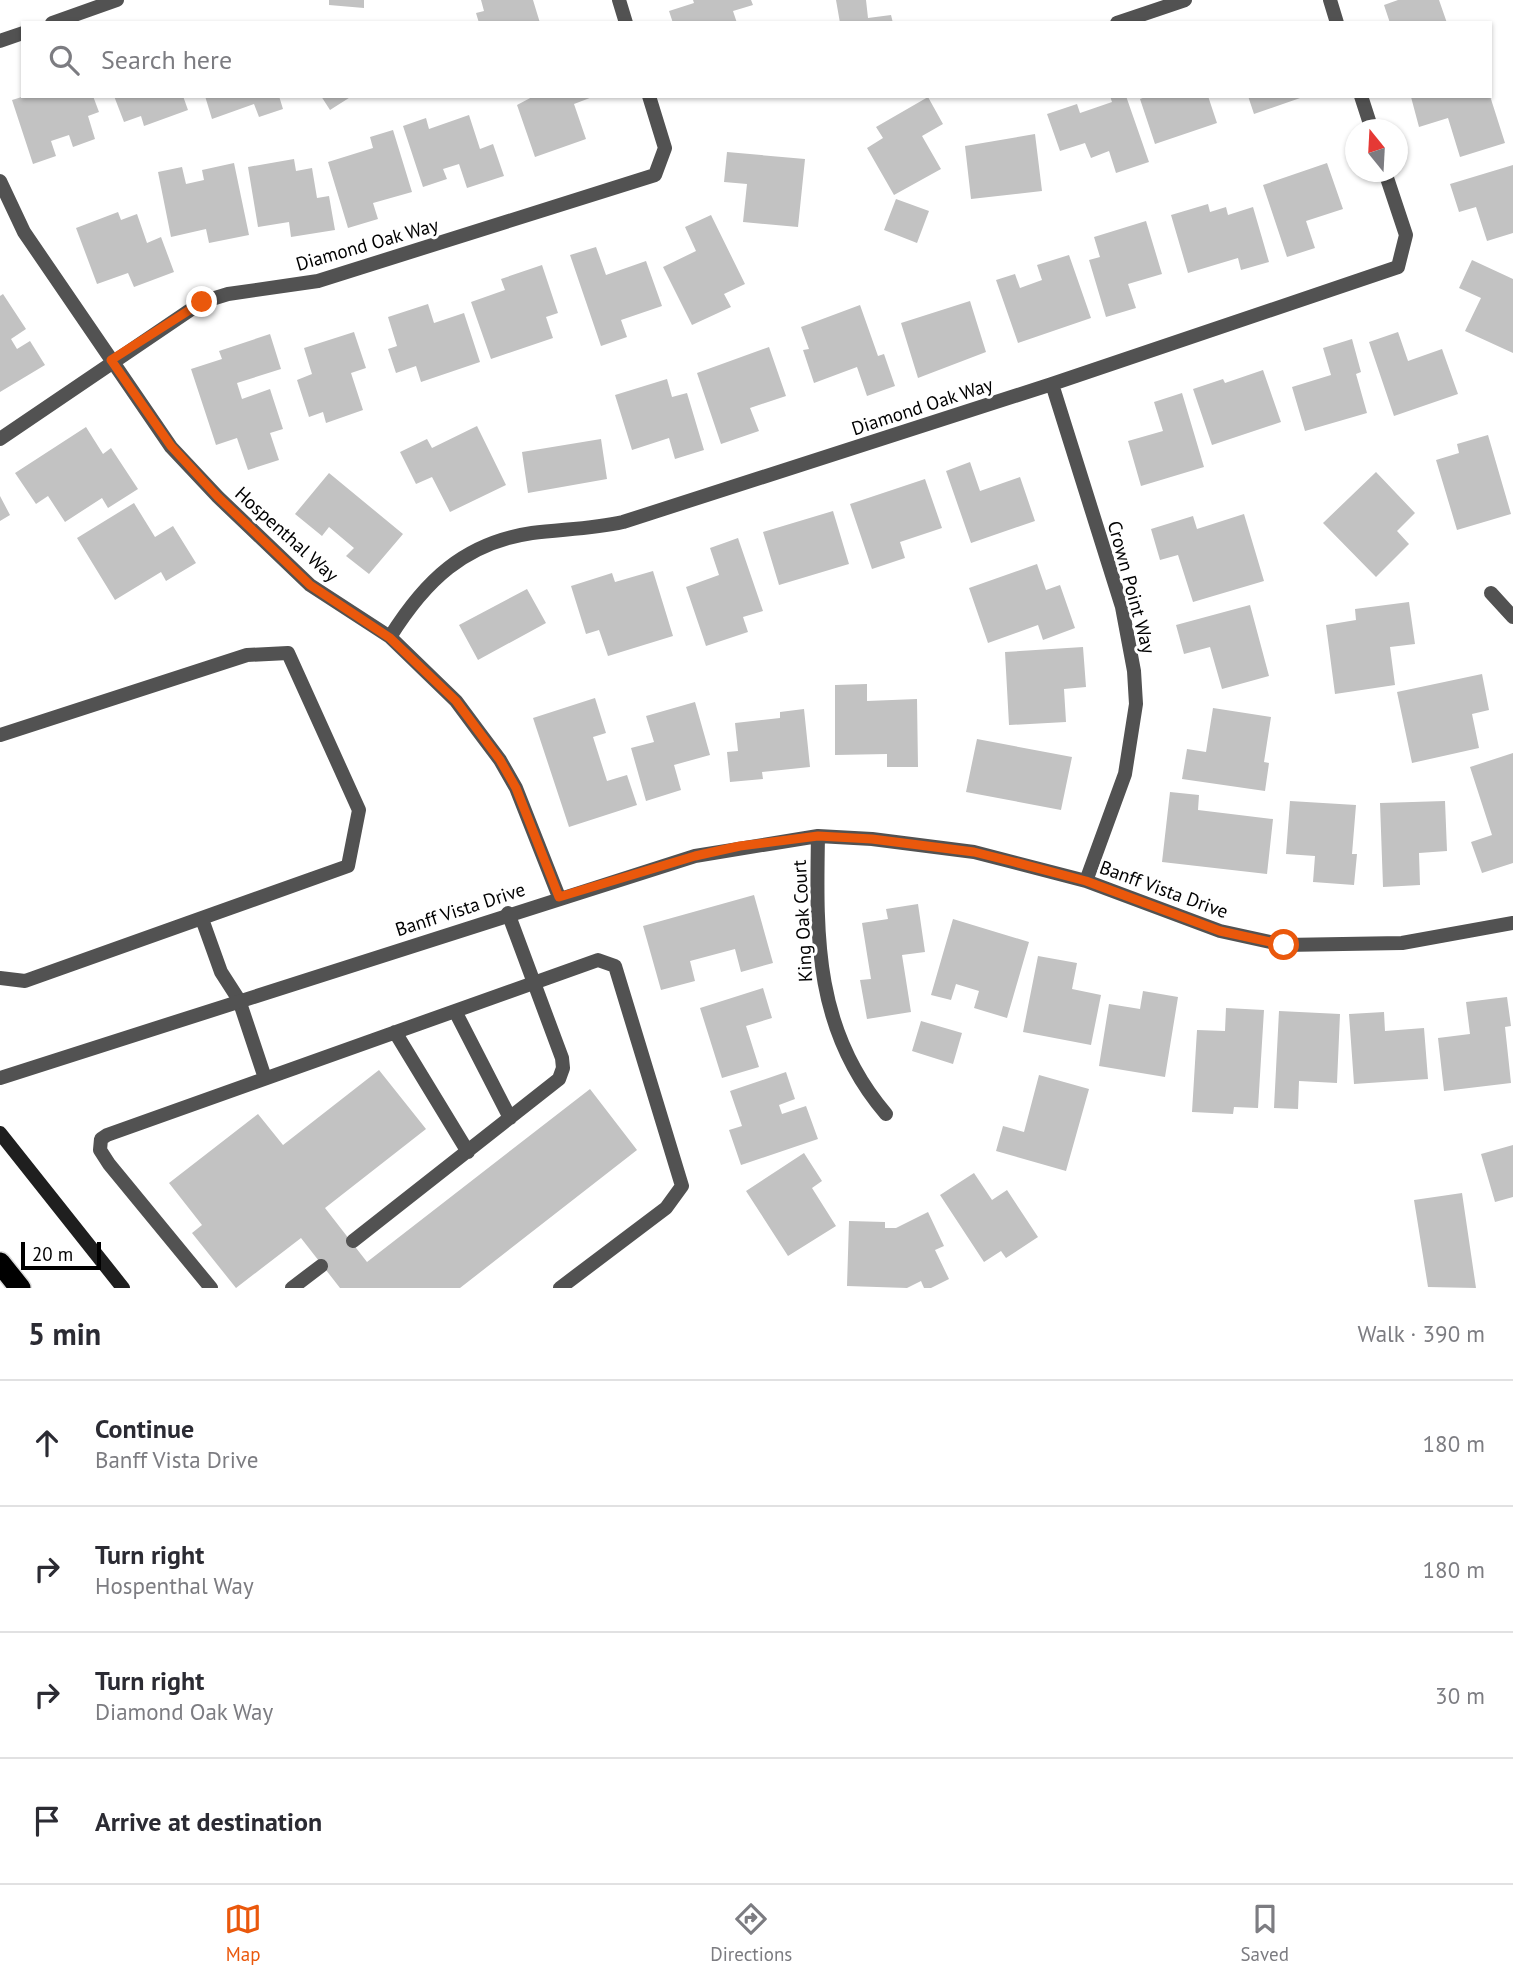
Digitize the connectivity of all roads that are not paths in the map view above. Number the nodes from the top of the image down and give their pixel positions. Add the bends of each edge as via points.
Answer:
1 (117, 0) edge
2 (619, 0) edge
3 (1185, 0) edge
4 (1330, 0) edge
5 (58, 21) edge
6 (625, 21) edge
7 (1123, 21) edge
8 (1336, 21) edge
9 (21, 34) edge
10 (0, 41) edge
11 (650, 98) edge
12 (1362, 98) edge
13 (1368, 119) edge
14 (0, 181) edge
15 (1388, 182) edge
16 (111, 360) junction
17 (1052, 384) junction
18 (0, 439) edge
19 (1490, 593) dead end
20 (1513, 617) edge
21 (390, 638) junction
22 (0, 735) edge
23 (818, 836) junction
24 (1086, 881) junction
25 (559, 897) junction
26 (508, 914) junction
27 (202, 919) junction
28 (1513, 923) edge
29 (0, 978) edge
30 (534, 983) junction
31 (239, 1000) junction
32 (456, 1011) junction
33 (395, 1032) junction
34 (0, 1078) edge
35 (265, 1078) junction
36 (886, 1114) dead end
37 (510, 1118) junction
38 (0, 1133) edge
39 (467, 1152) junction
40 (352, 1241) dead end
41 (0, 1263) edge
42 (321, 1266) dead end
43 (20, 1288) edge
44 (123, 1288) edge
45 (211, 1288) edge
46 (292, 1288) edge
47 (560, 1288) edge

1 - 5 street
2 - 6 street
3 - 7 street
4 - 8 street
9 - 10 street
11 - 16 street, Diamond Oak Way via 665,148 655,175 318,281 228,293 202,302
12 - 13 street
14 - 16 street, Hospenthal Way via 24,232
15 - 17 street, Diamond Oak Way via 1406,235 1398,267
16 - 18 street, Diamond Oak Way
16 - 21 street, Hospenthal Way via 171,446 218,497 310,585
17 - 21 street, Diamond Oak Way via 623,522 531,533 475,551 426,585
17 - 24 street, Crown Point Way via 1122,607 1135,671 1136,704 1125,774
19 - 20 street
21 - 25 street, Hospenthal Way via 456,701 500,760
22 - 27 street via 247,655 288,653 359,810 348,866
23 - 24 street, Banff Vista Drive via 974,852
23 - 25 street, Banff Vista Drive via 695,856
23 - 36 street, King Oak Court via 817,912 826,1002 862,1087
24 - 28 street, Banff Vista Drive via 1220,931 1284,945 1402,943
25 - 26 street, Banff Vista Drive
26 - 30 street
26 - 31 street, Banff Vista Drive
27 - 29 street via 25,981
27 - 31 street via 221,972
30 - 32 street
30 - 37 street via 564,1068 559,1079
30 - 47 street via 598,960 615,966 682,1186 666,1208
31 - 34 street, Banff Vista Drive
31 - 35 street
32 - 33 street
32 - 37 street
33 - 35 street
33 - 39 street
35 - 45 street via 101,1139 100,1150 109,1164
37 - 39 street
38 - 44 street
39 - 40 street
41 - 43 highway
42 - 46 street

